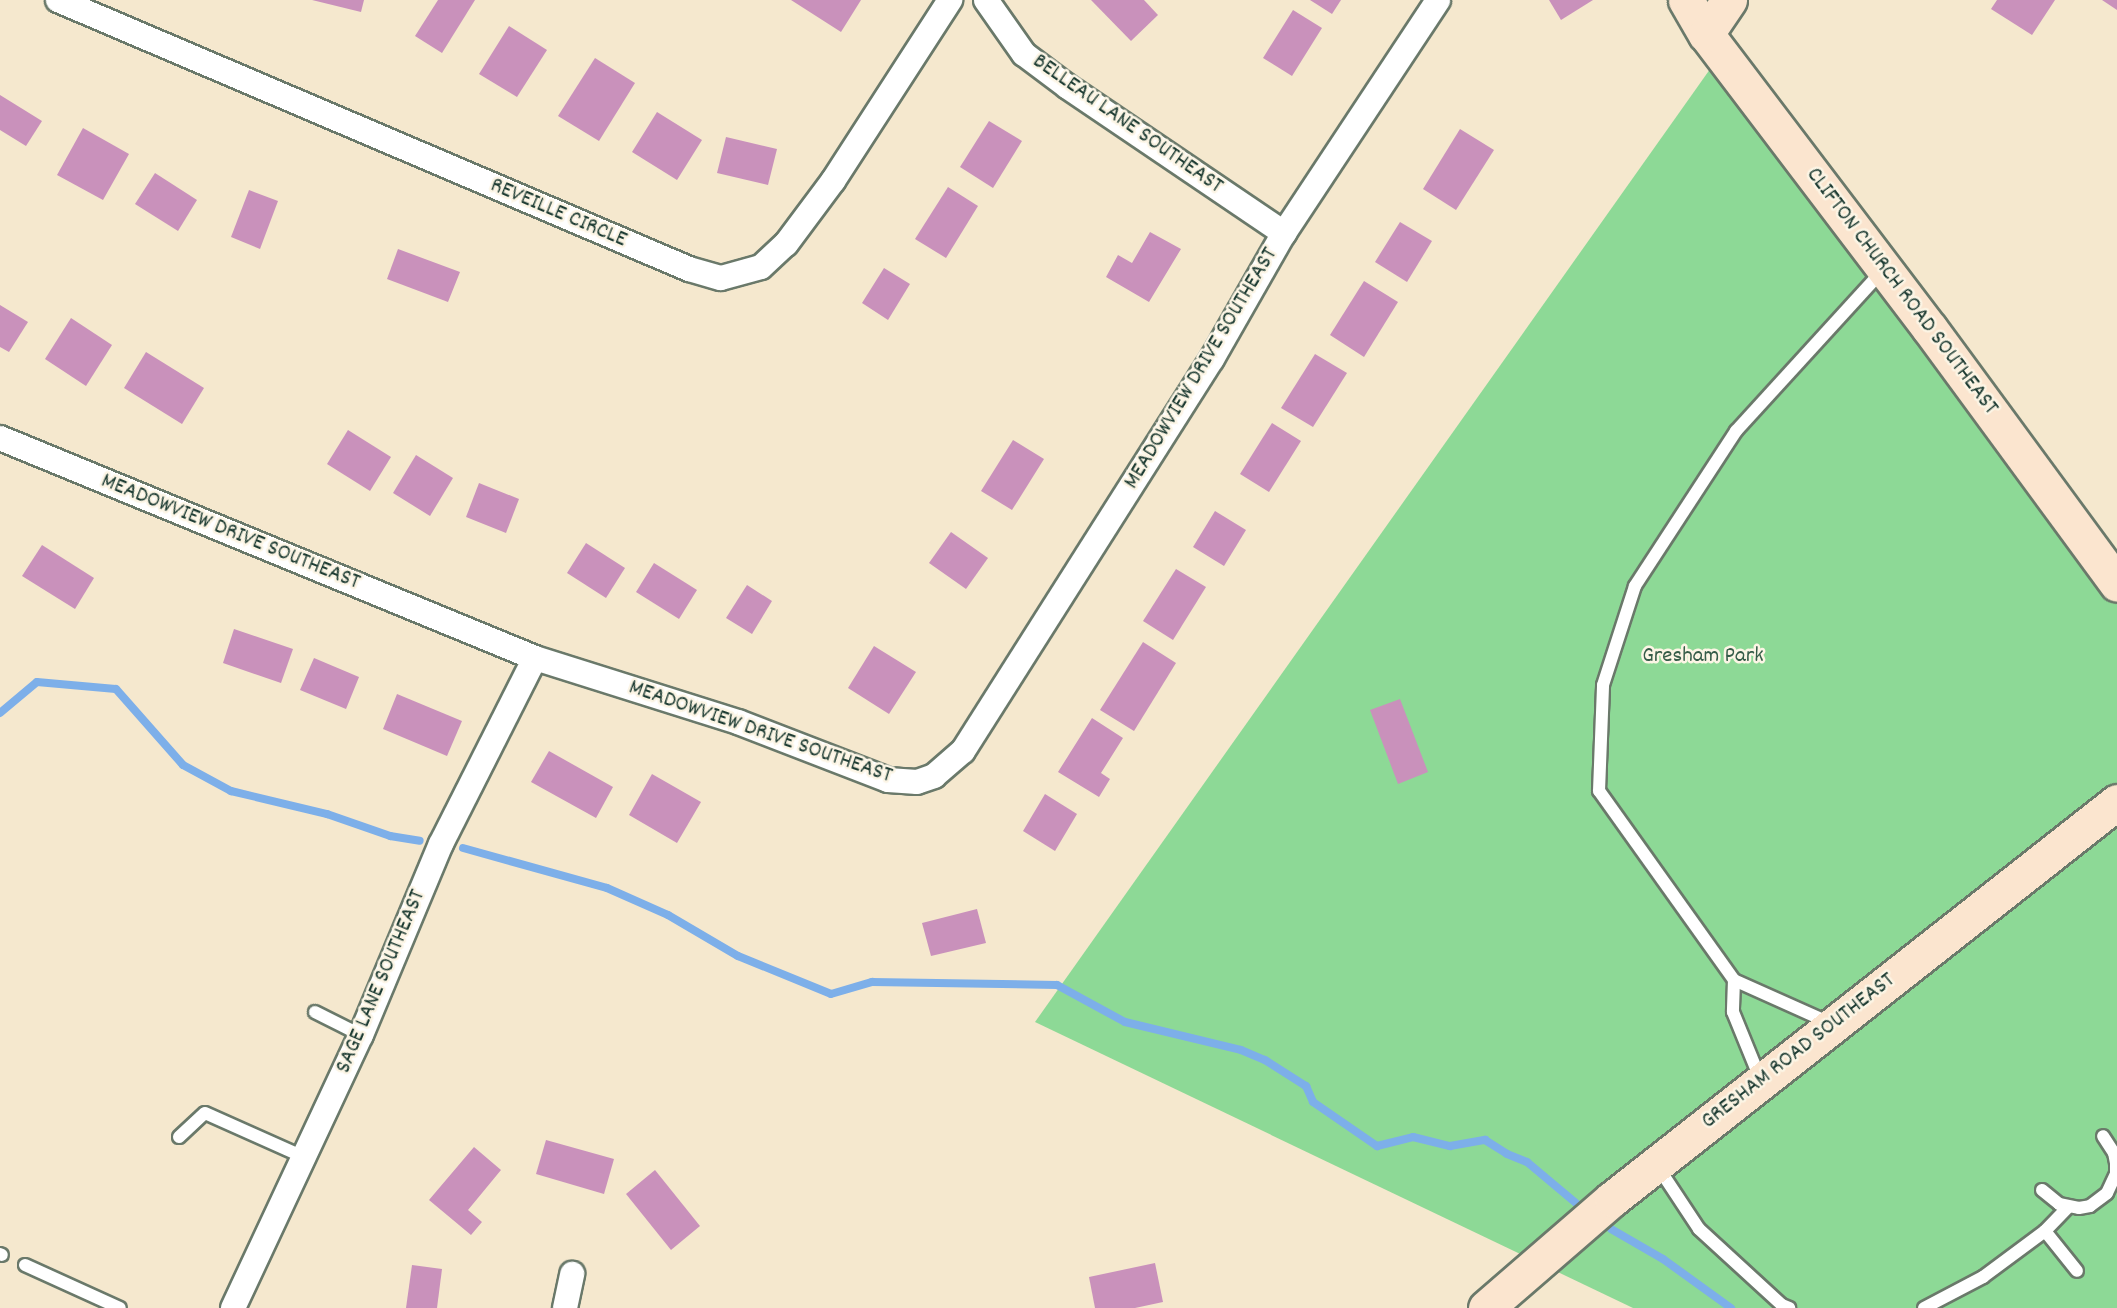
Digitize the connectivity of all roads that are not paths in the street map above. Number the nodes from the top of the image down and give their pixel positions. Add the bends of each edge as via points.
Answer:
1 (58, 0) edge
2 (950, 0) edge
3 (986, 0) edge
4 (1438, 0) edge
5 (1686, 0) edge
6 (1729, 0) edge
7 (1706, 34) junction
8 (1284, 233) junction
9 (1884, 269) junction
10 (0, 438) edge
11 (2117, 584) edge
12 (535, 658) junction
13 (2117, 802) edge
14 (1734, 980) junction
15 (314, 1012) dead end
16 (1833, 1025) junction
17 (360, 1035) junction
18 (1761, 1082) junction
19 (2102, 1136) dead end
20 (179, 1137) dead end
21 (304, 1157) junction
22 (1656, 1164) junction
23 (2042, 1190) dead end
24 (2068, 1207) junction
25 (2045, 1231) junction
26 (24, 1265) dead end
27 (2077, 1271) dead end
28 (572, 1274) dead end
29 (120, 1308) edge
30 (233, 1308) edge
31 (565, 1308) edge
32 (1486, 1308) edge
33 (1789, 1308) edge
34 (1924, 1308) edge

1 - 2 street, REVEILLE CIRCLE via 689,270 721,278 761,267 786,244 833,181
3 - 8 street, BELLEAU LANE SOUTHEAST via 1024,54
4 - 8 street, MEADOWVIEW DRIVE SOUTHEAST
5 - 7 street, CLIFTON CHURCH ROAD SOUTHEAST
6 - 7 street
7 - 9 street, CLIFTON CHURCH ROAD SOUTHEAST
8 - 12 street, MEADOWVIEW DRIVE SOUTHEAST via 1212,359 963,751 934,776 917,782 888,780 738,722
9 - 11 street, CLIFTON CHURCH ROAD SOUTHEAST
9 - 14 lane via 1736,431 1635,586 1603,685 1599,791
10 - 12 street, MEADOWVIEW DRIVE SOUTHEAST
12 - 17 street, SAGE LANE SOUTHEAST via 442,844
13 - 16 street, GRESHAM ROAD SOUTHEAST
14 - 16 lane
14 - 18 lane via 1733,1012
15 - 17 lane
16 - 18 street, GRESHAM ROAD SOUTHEAST
17 - 21 street, SAGE LANE SOUTHEAST
18 - 22 street, GRESHAM ROAD SOUTHEAST
19 - 24 lane via 2114,1153 2113,1184 2090,1206
20 - 21 lane via 205,1113
21 - 30 street, SAGE LANE SOUTHEAST
22 - 32 street, GRESHAM ROAD SOUTHEAST
22 - 33 lane via 1699,1229
23 - 24 lane
24 - 25 lane
25 - 27 lane
25 - 34 lane via 1983,1277
26 - 29 lane
28 - 31 street

